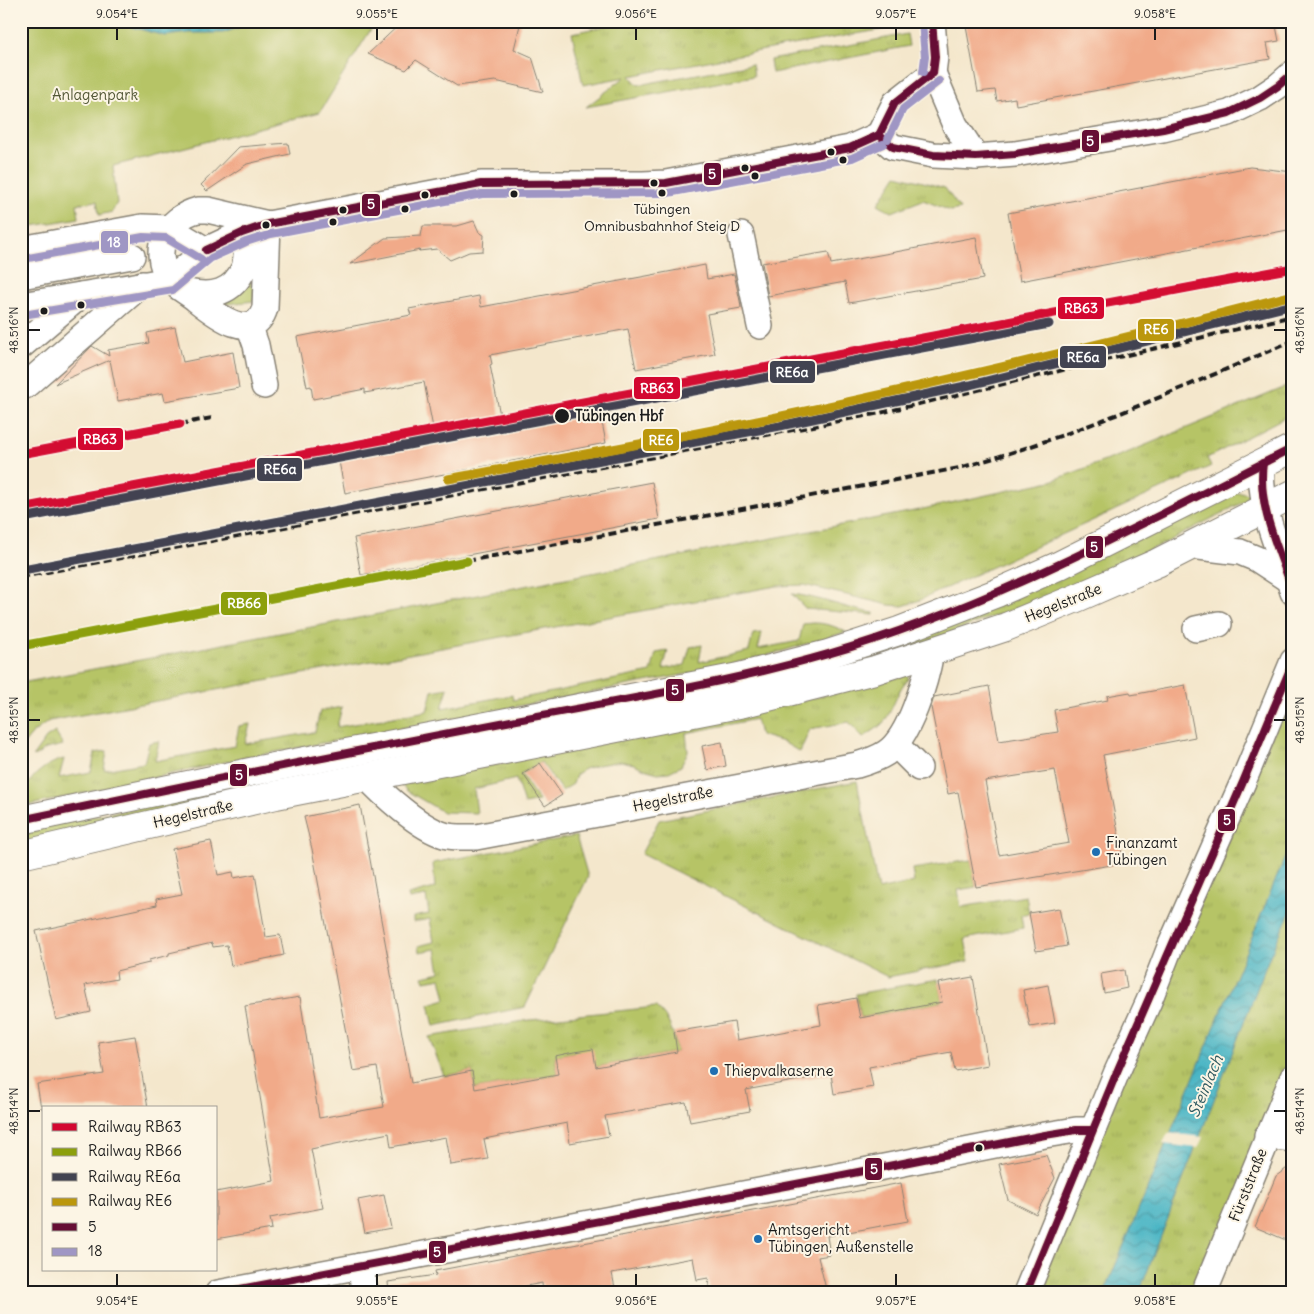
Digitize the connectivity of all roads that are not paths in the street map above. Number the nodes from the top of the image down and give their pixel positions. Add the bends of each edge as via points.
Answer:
1 (932, 21) edge
2 (933, 73) junction
3 (1293, 73) edge
4 (879, 135) junction
5 (976, 157) junction
6 (268, 224) junction
7 (169, 228) junction
8 (741, 235) dead end
9 (21, 249) edge
10 (206, 250) junction
11 (132, 256) dead end
12 (21, 276) edge
13 (142, 284) junction
14 (179, 286) junction
15 (81, 295) junction
16 (24, 307) edge
17 (249, 326) junction
18 (760, 326) dead end
19 (21, 346) edge
20 (264, 386) dead end
21 (21, 387) edge
22 (1293, 448) edge
23 (1263, 463) junction
24 (1293, 494) edge
25 (1266, 507) junction
26 (1190, 546) junction
27 (1291, 586) edge
28 (931, 652) junction
29 (1293, 661) edge
30 (896, 745) junction
31 (919, 768) dead end
32 (366, 776) junction
33 (21, 820) edge
34 (21, 855) edge
35 (1293, 1077) edge
36 (1092, 1130) junction
37 (1267, 1136) junction
38 (1293, 1138) edge
39 (360, 1266) junction
40 (218, 1293) edge
41 (365, 1293) edge
42 (1026, 1293) edge
43 (1204, 1293) edge

1 - 2 street
2 - 4 street via 896,103
2 - 5 street via 955,125
3 - 5 street via 1260,98 1229,113 1163,129 1015,154
4 - 5 street via 893,147 912,152
4 - 6 street via 850,148 666,182 481,184
6 - 7 street via 198,210 180,217
6 - 10 street
6 - 14 street via 247,252 245,266 229,288 203,295
6 - 17 street via 265,308 262,317
7 - 9 street via 142,227
7 - 10 street
7 - 14 street via 163,239 162,262
8 - 18 street
10 - 14 street
11 - 12 street
13 - 14 street
13 - 15 street
13 - 21 street
14 - 17 street via 229,322
15 - 16 street
15 - 19 street
17 - 20 street
22 - 23 main road, Hegelstraße
23 - 24 street, Hegelstraße
23 - 25 street
23 - 33 main road, Hegelstraße via 1058,566 997,593 927,621 828,654 739,677 269,768
24 - 25 main road, Hegelstraße
25 - 26 main road, Hegelstraße
25 - 27 street
26 - 27 street via 1240,552 1257,559
26 - 28 main road, Hegelstraße via 1046,611
28 - 30 street, Hegelstraße via 926,680
28 - 32 main road, Hegelstraße via 744,703
29 - 36 street
30 - 31 street
30 - 32 street, Hegelstraße via 886,754 857,765 476,837 450,836 428,828 384,795
32 - 34 main road, Hegelstraße
35 - 37 street, Fürststraße
36 - 39 street via 1045,1135
36 - 42 street
37 - 38 street
37 - 43 street, Fürststraße
39 - 40 street
39 - 41 street

